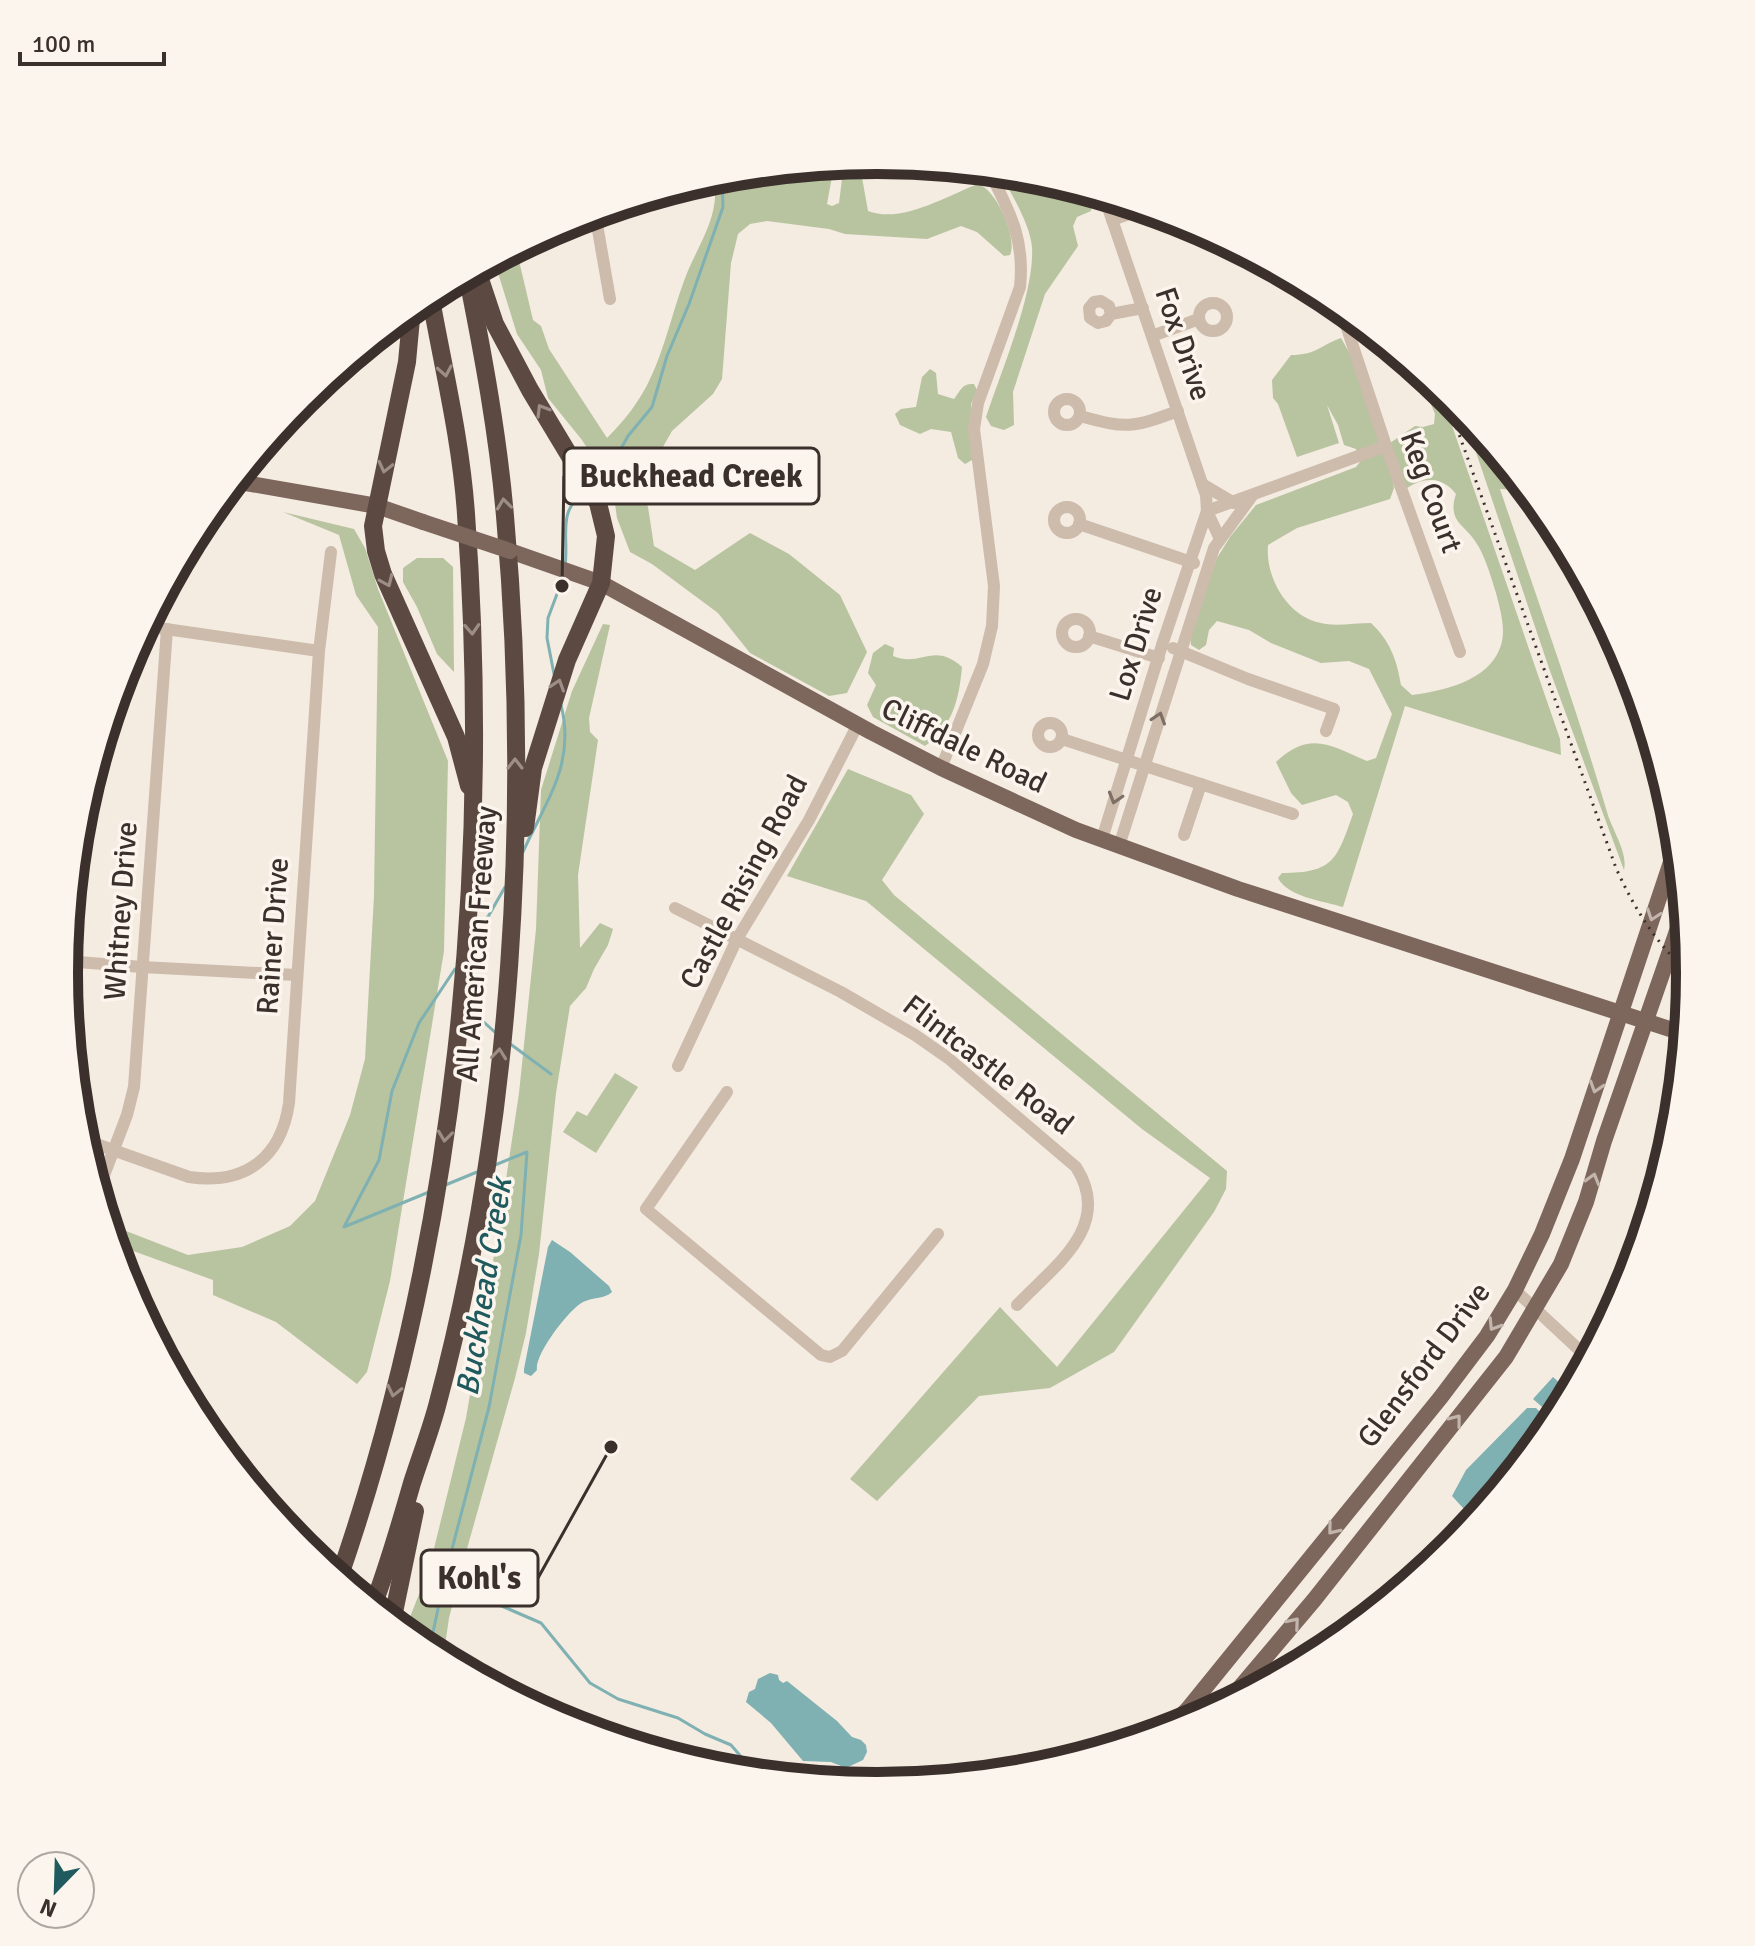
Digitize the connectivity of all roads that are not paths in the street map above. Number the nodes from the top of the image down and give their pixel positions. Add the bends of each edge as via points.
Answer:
1 (995, 182) edge
2 (1108, 208) edge
3 (1128, 214) edge
4 (1112, 220) junction
5 (597, 225) edge
6 (480, 280) edge
7 (469, 286) edge
8 (610, 299) dead end
9 (433, 308) edge
10 (1143, 308) junction
11 (1111, 314) dead end
12 (1199, 319) dead end
13 (410, 325) edge
14 (1346, 326) edge
15 (1152, 336) junction
16 (1178, 411) junction
17 (1080, 416) dead end
18 (1386, 446) junction
19 (245, 483) edge
20 (1202, 484) junction
21 (1252, 496) junction
22 (1234, 503) junction
23 (377, 506) junction
24 (1207, 511) junction
25 (1079, 524) dead end
26 (1220, 539) junction
27 (331, 552) dead end
28 (1190, 561) junction
29 (1208, 568) junction
30 (601, 583) junction
31 (156, 628) edge
32 (167, 629) junction
33 (1089, 636) dead end
34 (1162, 645) junction
35 (1180, 650) junction
36 (319, 651) junction
37 (1460, 652) dead end
38 (1159, 658) junction
39 (858, 724) junction
40 (1326, 731) dead end
41 (1062, 739) dead end
42 (1127, 760) junction
43 (1144, 765) junction
44 (941, 768) junction
45 (1201, 784) junction
46 (475, 808) junction
47 (1293, 814) dead end
48 (1184, 835) dead end
49 (1102, 839) junction
50 (1119, 846) junction
51 (1670, 866) edge
52 (675, 908) dead end
53 (511, 925) junction
54 (1676, 935) edge
55 (737, 939) junction
56 (78, 962) edge
57 (142, 967) junction
58 (296, 975) junction
59 (1620, 1013) junction
60 (1645, 1021) junction
61 (1674, 1031) edge
62 (678, 1066) dead end
63 (727, 1092) dead end
64 (97, 1145) edge
65 (113, 1151) junction
66 (104, 1175) edge
67 (938, 1234) dead end
68 (1515, 1290) junction
69 (1017, 1305) dead end
70 (1535, 1309) junction
71 (1581, 1352) edge
72 (436, 1406) junction
73 (367, 1499) junction
74 (336, 1560) edge
75 (343, 1567) edge
76 (376, 1595) edge
77 (395, 1610) edge
78 (1244, 1683) edge
79 (1187, 1710) edge

1 - 44 street via 1014,221 1022,267 974,429 994,586 992,626 983,664
2 - 4 street, Fox Drive
3 - 4 street
4 - 10 street, Fox Drive
5 - 8 street
30 -> 6 highway via 606,536 598,503 509,352
53 -> 7 highway, All American Freeway via 516,763 508,561 485,364
9 -> 46 highway, All American Freeway via 466,511
10 - 11 street
10 - 15 street, Fox Drive
12 - 15 street
13 -> 23 highway
14 - 18 street, Keg Court
15 - 16 street, Fox Drive
16 - 17 street via 1125,427
16 - 20 street, Fox Drive
18 - 21 street
18 - 37 street, Keg Court
19 - 23 main road, Cliffdale Road
20 - 22 street
20 - 24 street, Fox Drive
21 - 22 street
21 - 26 street, Lox Drive
22 - 24 street
23 - 30 main road, Cliffdale Road, bridge
23 -> 46 highway via 373,526 379,562 456,737
24 - 26 street
24 - 28 street, Lox Drive
25 - 28 street
26 - 29 street, Lox Drive
27 - 36 street, Rainer Drive
28 - 29 street
28 - 34 street, Lox Drive
29 - 35 street, Lox Drive
30 - 39 main road, Cliffdale Road
53 -> 30 highway via 533,768 567,660
31 - 32 street
32 - 36 street
32 - 57 street, Whitney Drive
33 - 38 street
34 - 35 street
34 - 38 street, Lox Drive
35 - 40 street via 1334,709
43 -> 35 street, Lox Drive
36 - 58 street, Rainer Drive
38 - 42 street, Lox Drive
39 - 44 main road, Cliffdale Road
39 - 55 street, Castle Rising Road via 809,820
41 - 42 street
42 - 43 street
42 -> 49 street, Lox Drive
43 - 45 street
43 - 50 street, Lox Drive
44 - 49 main road, Cliffdale Road
45 - 47 street
45 - 48 street
46 -> 73 highway, All American Freeway via 445,1144 419,1283
49 - 50 main road, Cliffdale Road
50 - 59 main road, Cliffdale Road
51 -> 59 main road, Glensford Drive
52 - 55 street, Flintcastle Road
72 -> 53 highway, All American Freeway via 484,1174
54 - 60 main road, Glensford Drive
55 - 62 street, Castle Rising Road
55 - 69 street, Flintcastle Road via 915,1035 1076,1167 1088,1204 1081,1236
56 - 57 street
57 - 58 street
57 - 65 street, Whitney Drive via 134,1087
58 - 65 street, Rainer Drive via 286,1118 264,1158 242,1172 204,1179
59 - 60 main road, Cliffdale Road
59 -> 68 main road, Glensford Drive via 1572,1159
60 - 61 main road, Cliffdale Road
70 -> 60 main road, Glensford Drive via 1561,1264 1586,1202
63 - 67 street via 646,1209 821,1355 842,1351
64 - 65 street, Rainer Drive
65 - 66 street, Whitney Drive
68 - 70 street
68 -> 79 main road, Glensford Drive via 1441,1397
70 - 71 street
78 -> 70 main road, Glensford Drive via 1506,1357
72 - 76 highway, All American Freeway
72 - 77 highway
73 - 74 highway
73 - 75 highway, All American Freeway

